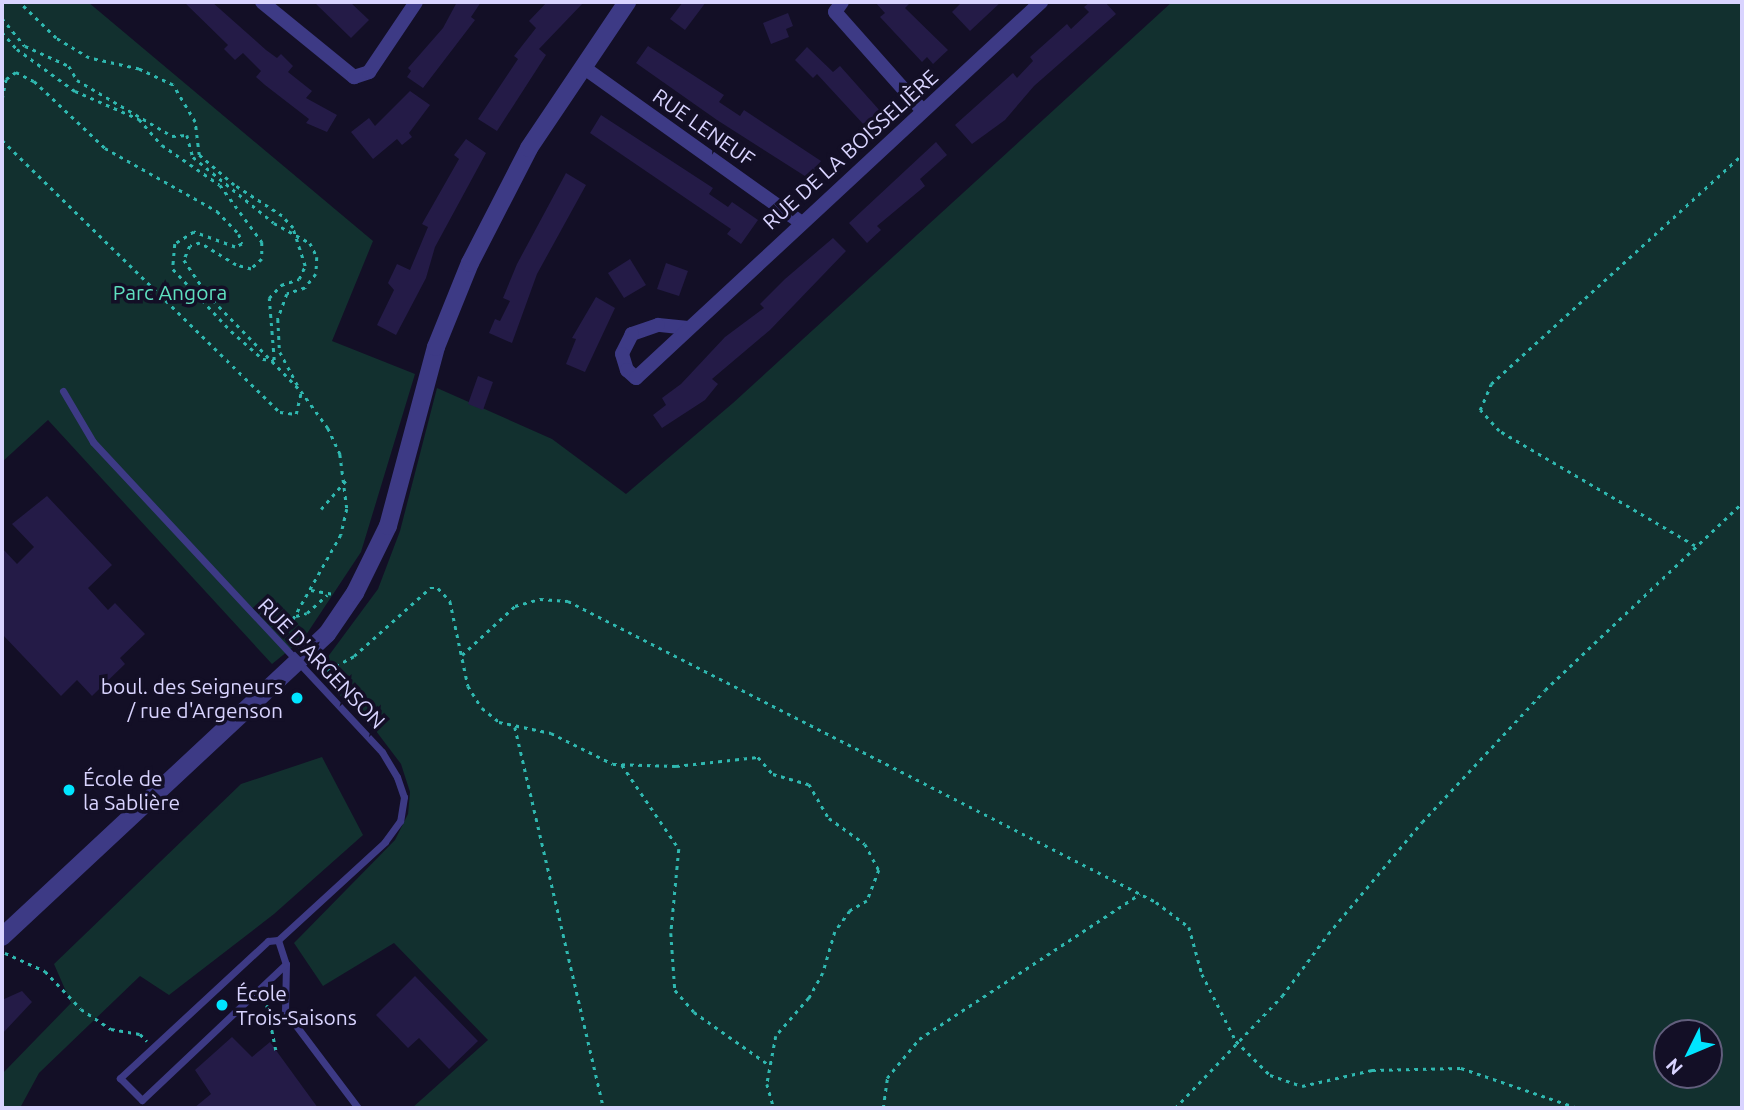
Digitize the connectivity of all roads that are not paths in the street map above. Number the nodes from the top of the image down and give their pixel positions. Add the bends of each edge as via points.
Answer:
1 (262, 2) edge
2 (416, 2) edge
3 (627, 2) edge
4 (842, 2) edge
5 (1041, 2) edge
6 (583, 67) junction
7 (923, 110) junction
8 (800, 222) junction
9 (688, 328) junction
10 (63, 391) dead end
11 (296, 664) junction
12 (2, 937) edge
13 (278, 940) junction
14 (286, 964) junction
15 (358, 1108) edge

1 - 2 street via 354,77 369,72
3 - 6 street
4 - 7 street via 835,12
5 - 7 street, RUE DE LA BOISSELIÈRE
6 - 8 street, RUE LENEUF
6 - 11 street via 528,148 470,263 436,347 388,526 355,593 327,634
7 - 8 street, RUE DE LA BOISSELIÈRE
8 - 9 street, RUE DE LA BOISSELIÈRE
9 - 9 street, RUE DE LA BOISSELIÈRE via 636,378 626,370 622,354 632,334 658,325
10 - 11 lane, RUE D'ARGENSON via 93,442
11 - 12 street
11 - 13 lane, RUE D'ARGENSON via 382,751 404,797 400,821 385,842
13 - 14 lane
13 - 14 lane, RUE D'ARGENSON via 268,941 120,1079 142,1100
14 - 15 lane via 285,1011

